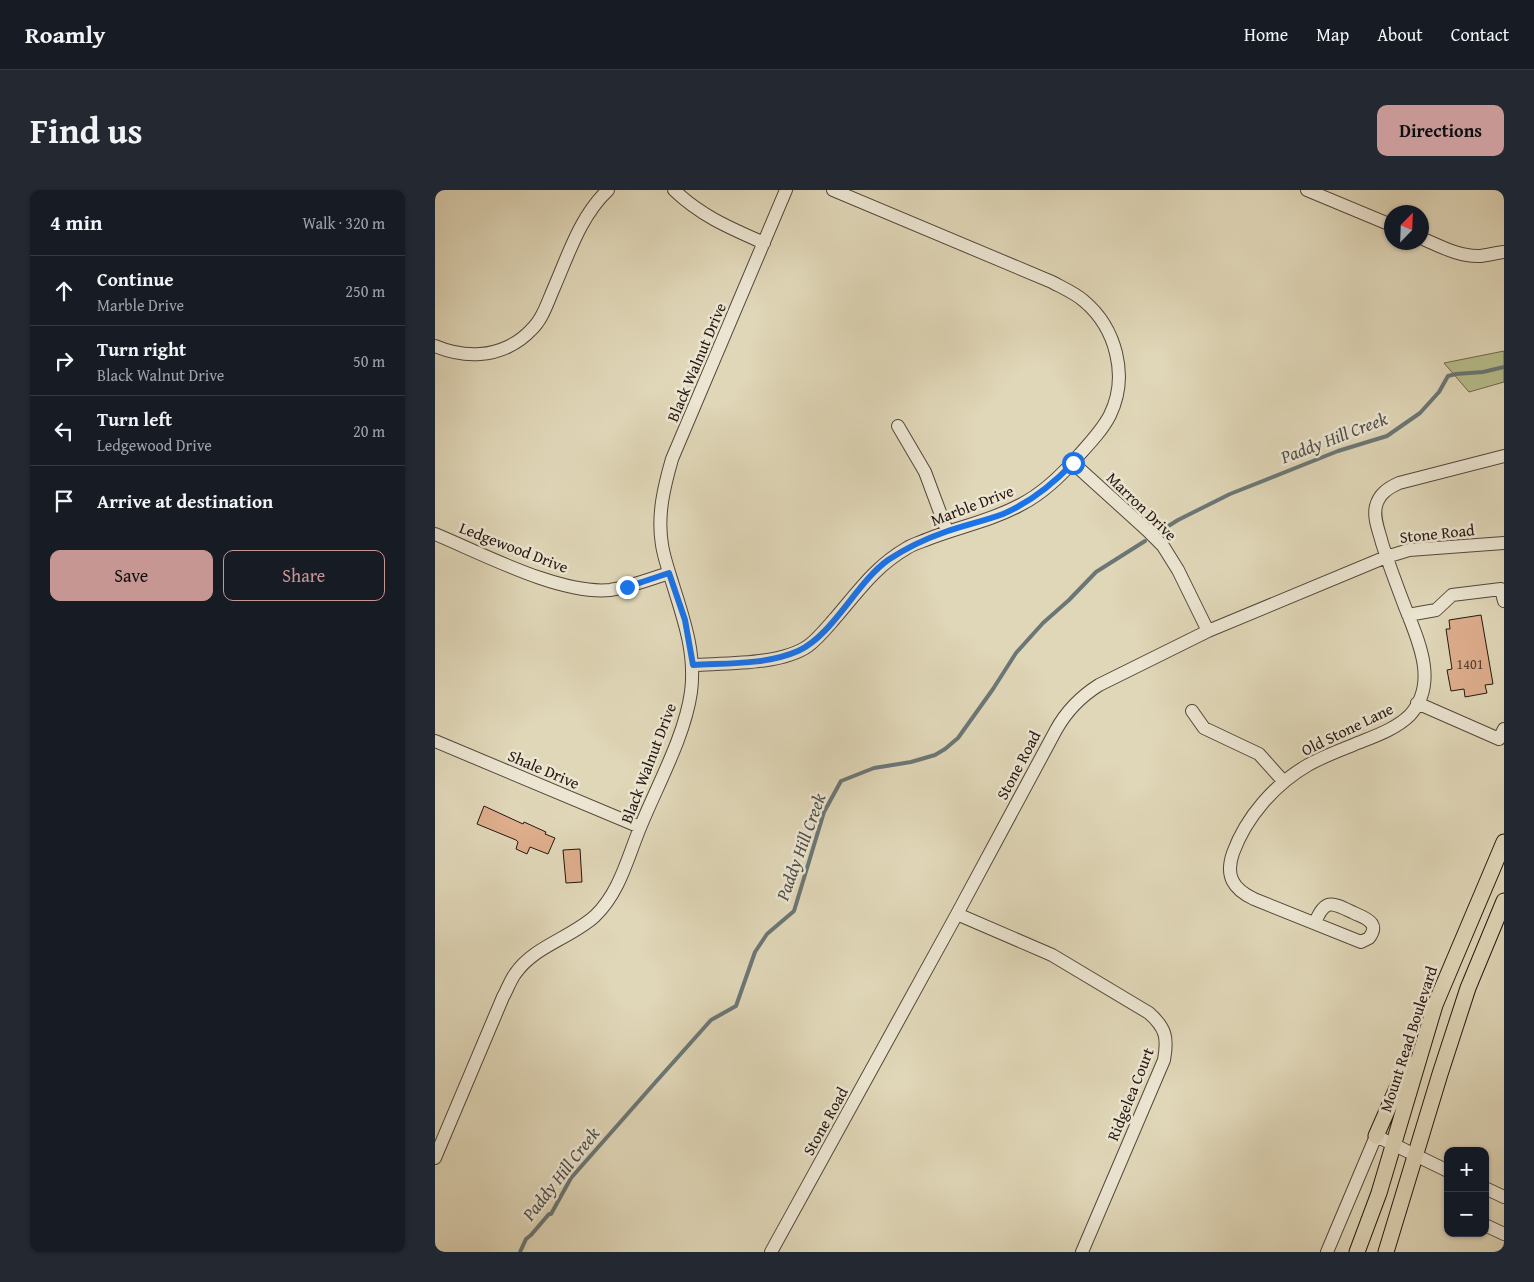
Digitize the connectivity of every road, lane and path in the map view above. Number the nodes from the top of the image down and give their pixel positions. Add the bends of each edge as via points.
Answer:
1 (608, 190) edge
2 (674, 190) edge
3 (787, 190) edge
4 (833, 190) edge
5 (1307, 190) edge
6 (1384, 222) edge
7 (1429, 241) edge
8 (764, 243) junction
9 (1504, 252) edge
10 (435, 346) edge
11 (898, 426) dead end
12 (1504, 456) edge
13 (1073, 463) junction
14 (947, 531) junction
15 (435, 534) edge
16 (1504, 543) edge
17 (1386, 557) junction
18 (669, 573) junction
19 (1504, 601) edge
20 (1409, 615) junction
21 (1208, 631) junction
22 (693, 665) junction
23 (1417, 703) junction
24 (1192, 710) dead end
25 (1504, 729) edge
26 (435, 741) edge
27 (1284, 782) junction
28 (640, 828) junction
29 (1504, 842) edge
30 (1504, 901) edge
31 (957, 914) junction
32 (1315, 923) dead end
33 (1435, 1005) junction
34 (1376, 1136) junction
35 (1393, 1144) junction
36 (1416, 1155) junction
37 (435, 1158) edge
38 (1444, 1168) edge
39 (1489, 1193) edge
40 (1504, 1197) edge
41 (1489, 1227) edge
42 (1504, 1234) edge
43 (771, 1252) edge
44 (1082, 1252) edge
45 (1327, 1252) edge
46 (1357, 1252) edge
47 (1386, 1252) edge

1 - 10 street via 580,228 547,304 532,330 512,345 488,353 464,354
2 - 8 street via 712,220
3 - 8 street, Black Walnut Drive
4 - 13 street, Marble Drive via 1052,282 1083,300 1094,311 1114,344 1118,387 1111,413
5 - 6 street
7 - 9 street via 1467,255
8 - 18 street, Black Walnut Drive via 667,476 660,516 662,545
11 - 14 street via 925,472
12 - 17 street, Old Stone Lane via 1399,483 1385,490 1376,505 1375,517
13 - 14 street, Marble Drive via 1043,491 1022,505 978,523
13 - 21 street, Marron Drive via 1163,546 1179,570
14 - 22 street, Marble Drive via 909,546 886,561 808,646 766,660
15 - 18 street, Ledgewood Drive via 542,578 586,589 627,587
16 - 17 street, Stone Road via 1409,550
17 - 20 street, Old Stone Lane
17 - 21 street, Stone Road
18 - 22 street, Black Walnut Drive via 685,620
19 - 20 street via 1501,589 1452,595 1436,610
20 - 23 street, Old Stone Lane via 1424,662 1423,688
21 - 31 street, Stone Road via 1099,685 1070,709
22 - 28 street, Black Walnut Drive via 686,718
23 - 25 street via 1499,739
23 - 27 street, Old Stone Lane via 1409,715 1389,729 1319,759
24 - 27 street via 1204,728 1259,754
26 - 28 street, Shale Drive
27 - 32 street, Old Stone Lane via 1262,805 1241,835 1231,860 1231,879 1244,894
28 - 37 street, Black Walnut Drive via 623,875 605,906 581,927 537,953 515,974
29 - 33 main road, Mount Read Boulevard
30 - 36 main road via 1468,988
31 - 43 street, Stone Road
31 - 44 street, Ridgelea Court via 1052,955 1149,1013 1163,1028 1166,1037 1164,1060
33 - 34 main road
33 - 35 main road, Mount Read Boulevard
34 - 35 street
34 - 45 street
35 - 36 street
35 - 46 main road, Mount Read Boulevard
36 - 38 street
36 - 47 main road
39 - 40 street
41 - 42 street

